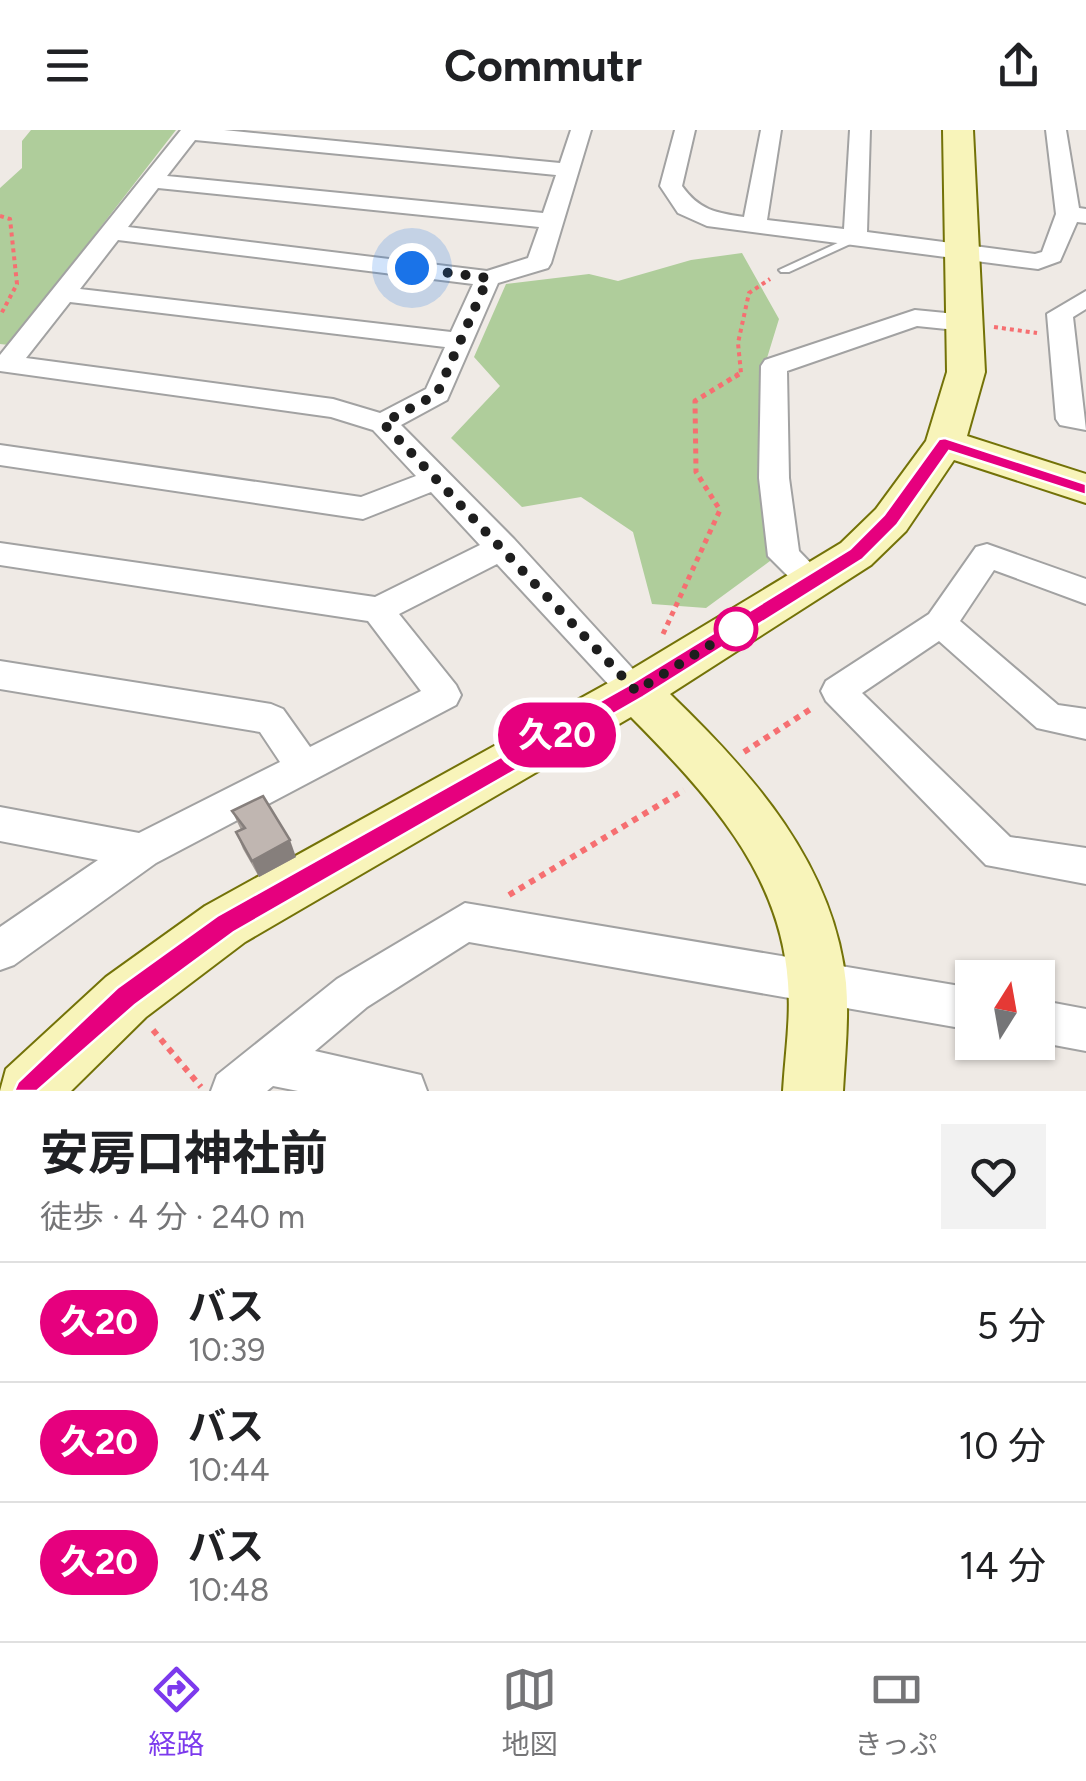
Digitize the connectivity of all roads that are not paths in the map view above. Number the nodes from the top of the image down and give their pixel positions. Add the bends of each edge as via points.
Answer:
1 (581, 130) edge
2 (685, 130) edge
3 (771, 130) edge
4 (860, 130) edge
5 (958, 130) edge
6 (1056, 130) edge
7 (191, 131) edge
8 (1061, 166) junction
9 (1086, 169) edge
10 (568, 170) junction
11 (153, 180) junction
12 (1077, 214) edge
13 (552, 222) junction
14 (754, 225) junction
15 (112, 232) junction
16 (855, 238) junction
17 (964, 252) junction
18 (785, 270) road end
19 (488, 278) junction
20 (63, 294) junction
21 (1086, 299) edge
22 (966, 323) junction
23 (461, 341) junction
24 (1072, 341) edge
25 (4, 363) edge
26 (1086, 420) edge
27 (383, 423) junction
28 (945, 444) junction
29 (0, 455) edge
30 (438, 478) junction
31 (1086, 489) edge
32 (502, 547) junction
33 (0, 554) edge
34 (813, 582) junction
35 (1086, 592) edge
36 (378, 610) junction
37 (941, 623) junction
38 (0, 675) edge
39 (636, 691) junction
40 (1086, 724) edge
41 (303, 766) junction
42 (0, 824) edge
43 (142, 851) junction
44 (1086, 866) edge
45 (0, 951) edge
46 (818, 981) junction
47 (955, 1006) edge
48 (1055, 1024) edge
49 (1086, 1030) edge
50 (267, 1063) junction
51 (28, 1091) edge
52 (233, 1091) edge
53 (405, 1091) edge
54 (814, 1091) edge

1 - 10 street
2 - 14 street via 671,186 686,208 708,219
3 - 14 street
4 - 16 street
5 - 17 street
6 - 8 street
7 - 10 street
7 - 11 street
8 - 9 street
8 - 12 street
10 - 13 street
11 - 13 street
11 - 15 street
12 - 17 street via 1052,256 1038,262
13 - 19 street via 539,263
14 - 16 street
15 - 19 street
15 - 20 street
16 - 17 street
16 - 18 lane
17 - 22 street
19 - 23 street
20 - 23 street
20 - 25 street
21 - 24 street via 1060,314
22 - 28 street via 966,372
22 - 34 street via 915,318 774,366 774,478 784,556
23 - 27 street via 437,394
24 - 26 street via 1070,418
25 - 27 street via 333,408
27 - 30 street
28 - 31 street
28 - 34 street via 891,520
29 - 30 street via 363,508
30 - 32 street
32 - 36 street
32 - 39 street
33 - 36 street
34 - 39 street
35 - 37 street via 987,556
36 - 41 street via 444,695
37 - 40 street via 1049,718
37 - 44 street via 838,692 1000,853
38 - 41 street via 271,720
39 - 46 street via 754,816 785,865
39 - 51 street via 226,924 126,997
41 - 43 street
42 - 43 street
43 - 45 street
46 - 47 street
46 - 50 street via 465,922 352,993
46 - 54 street
48 - 49 street
50 - 52 street
50 - 53 street

